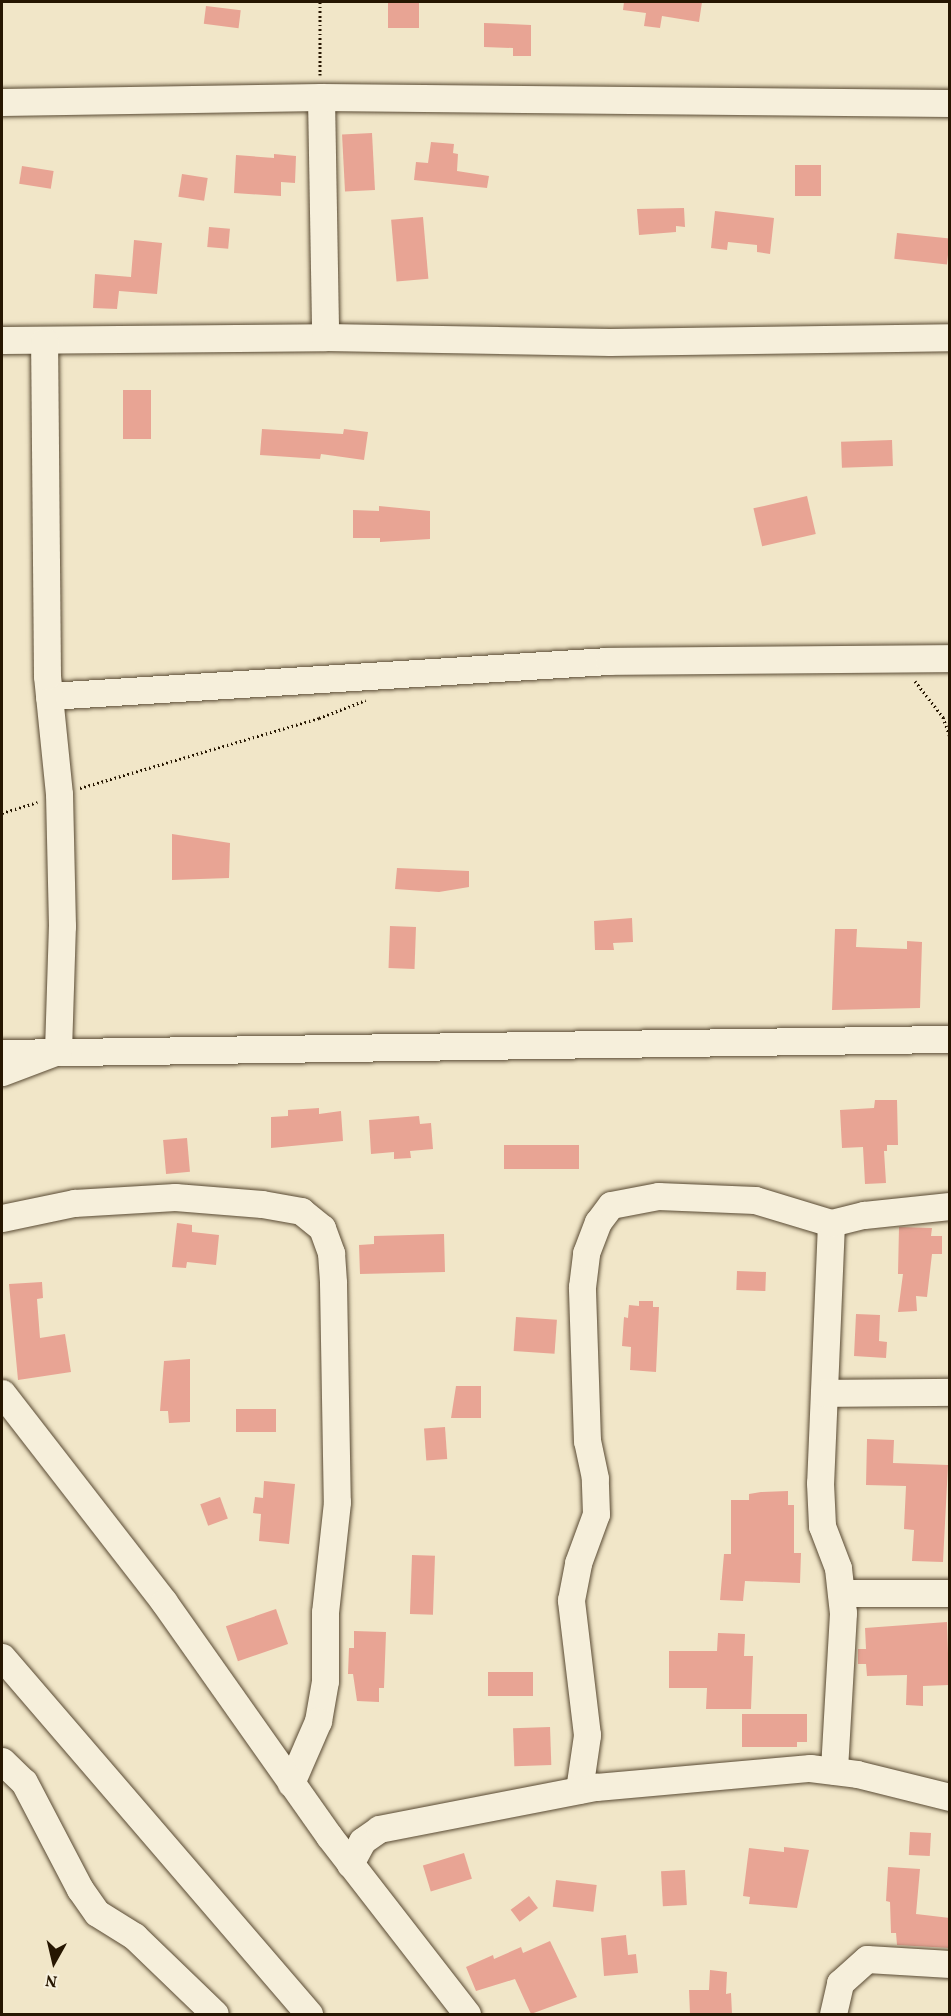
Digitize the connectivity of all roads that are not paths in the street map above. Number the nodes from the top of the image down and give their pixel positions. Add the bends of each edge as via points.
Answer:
1 (321, 97) junction
2 (2, 102) edge
3 (950, 103) edge
4 (325, 337) junction
5 (950, 337) edge
6 (2, 340) edge
7 (44, 340) junction
8 (950, 658) edge
9 (49, 696) junction
10 (950, 1038) edge
11 (58, 1051) junction
12 (2, 1053) edge
13 (2, 1072) edge
14 (950, 1206) edge
15 (2, 1218) edge
16 (831, 1223) junction
17 (950, 1392) edge
18 (2, 1393) edge
19 (824, 1393) junction
20 (841, 1593) junction
21 (950, 1593) edge
22 (2, 1657) edge
23 (2, 1761) edge
24 (834, 1771) junction
25 (291, 1783) junction
26 (579, 1791) junction
27 (950, 1797) edge
28 (350, 1864) junction
29 (950, 1964) edge
30 (215, 2014) edge
31 (309, 2014) edge
32 (467, 2014) edge
33 (833, 2014) edge

1 - 2 street
1 - 3 street
1 - 4 street
4 - 5 street via 610,342
4 - 7 street
6 - 7 street
7 - 9 street via 43,506
8 - 9 street via 609,662
9 - 11 street via 59,794 62,926
10 - 11 street
11 - 12 street
11 - 13 street
14 - 16 street via 864,1215
15 - 25 street via 74,1203 175,1197 301,1211 322,1228 331,1253 333,1283 337,1502 325,1612 325,1681 315,1730
16 - 19 street
16 - 26 street via 755,1200 658,1196 611,1205 598,1222 586,1253 582,1287 587,1441 595,1478 596,1514 578,1563 571,1600 587,1736
17 - 19 street
18 - 25 street via 164,1602
19 - 20 street via 822,1526 838,1568
20 - 21 street
20 - 24 street
22 - 31 street
23 - 30 street via 24,1782 80,1889 97,1913 134,1936
24 - 26 street via 750,1770
24 - 27 street
25 - 28 street
26 - 28 street via 379,1829 362,1840
28 - 32 street
29 - 33 street via 867,1959 840,1983

